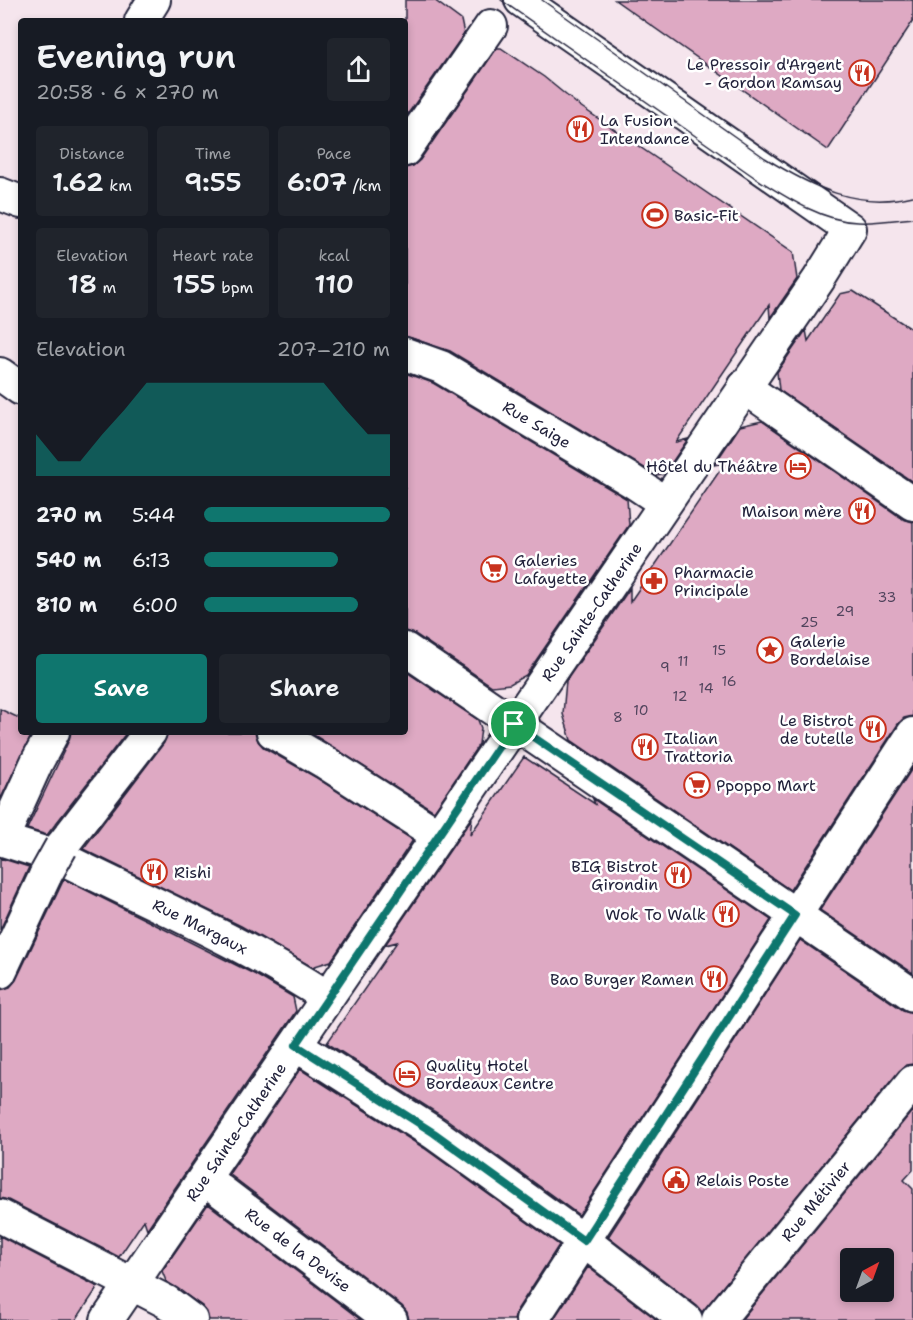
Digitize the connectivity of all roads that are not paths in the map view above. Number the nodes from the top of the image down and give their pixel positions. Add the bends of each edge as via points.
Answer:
1 (521, 0) edge
2 (491, 26) dead end
3 (408, 146) edge
4 (0, 194) edge
5 (18, 201) edge
6 (408, 355) edge
7 (0, 374) edge
8 (18, 386) edge
9 (744, 387) junction
10 (665, 503) junction
11 (913, 504) edge
12 (408, 651) edge
13 (514, 724) junction
14 (913, 734) edge
15 (51, 735) edge
16 (147, 735) edge
17 (278, 735) edge
18 (438, 835) junction
19 (35, 851) edge
20 (795, 915) junction
21 (0, 972) edge
22 (913, 995) edge
23 (327, 997) junction
24 (296, 1045) junction
25 (913, 1082) edge
26 (205, 1179) junction
27 (5, 1218) edge
28 (584, 1241) junction
29 (132, 1284) junction
30 (107, 1320) edge
31 (191, 1320) edge
32 (391, 1320) edge
33 (532, 1320) edge
34 (686, 1320) edge
35 (718, 1320) edge

1 - 9 street, Rue Sainte-Catherine via 850,229
2 - 3 street
4 - 5 street
6 - 10 street, Rue Saige via 441,367
7 - 8 street
9 - 10 street, Rue Sainte-Catherine
9 - 11 street
10 - 13 street, Rue Sainte-Catherine
12 - 13 street
13 - 18 street, Rue Sainte-Catherine
13 - 20 street
14 - 20 street
15 - 19 street via 37,762
16 - 19 street
17 - 18 street
18 - 23 street, Rue Sainte-Catherine
19 - 21 street
19 - 23 street, Rue Margaux via 196,924
20 - 22 street
20 - 28 street
23 - 24 street, Rue Sainte-Catherine
24 - 26 street, Rue Sainte-Catherine
24 - 28 street via 434,1133
25 - 35 street, Rue Métivier
26 - 29 street, Rue Sainte-Catherine
26 - 32 street, Rue de la Devise
27 - 29 street
28 - 33 street
28 - 34 street
29 - 30 street, Rue Sainte-Catherine
29 - 31 street

